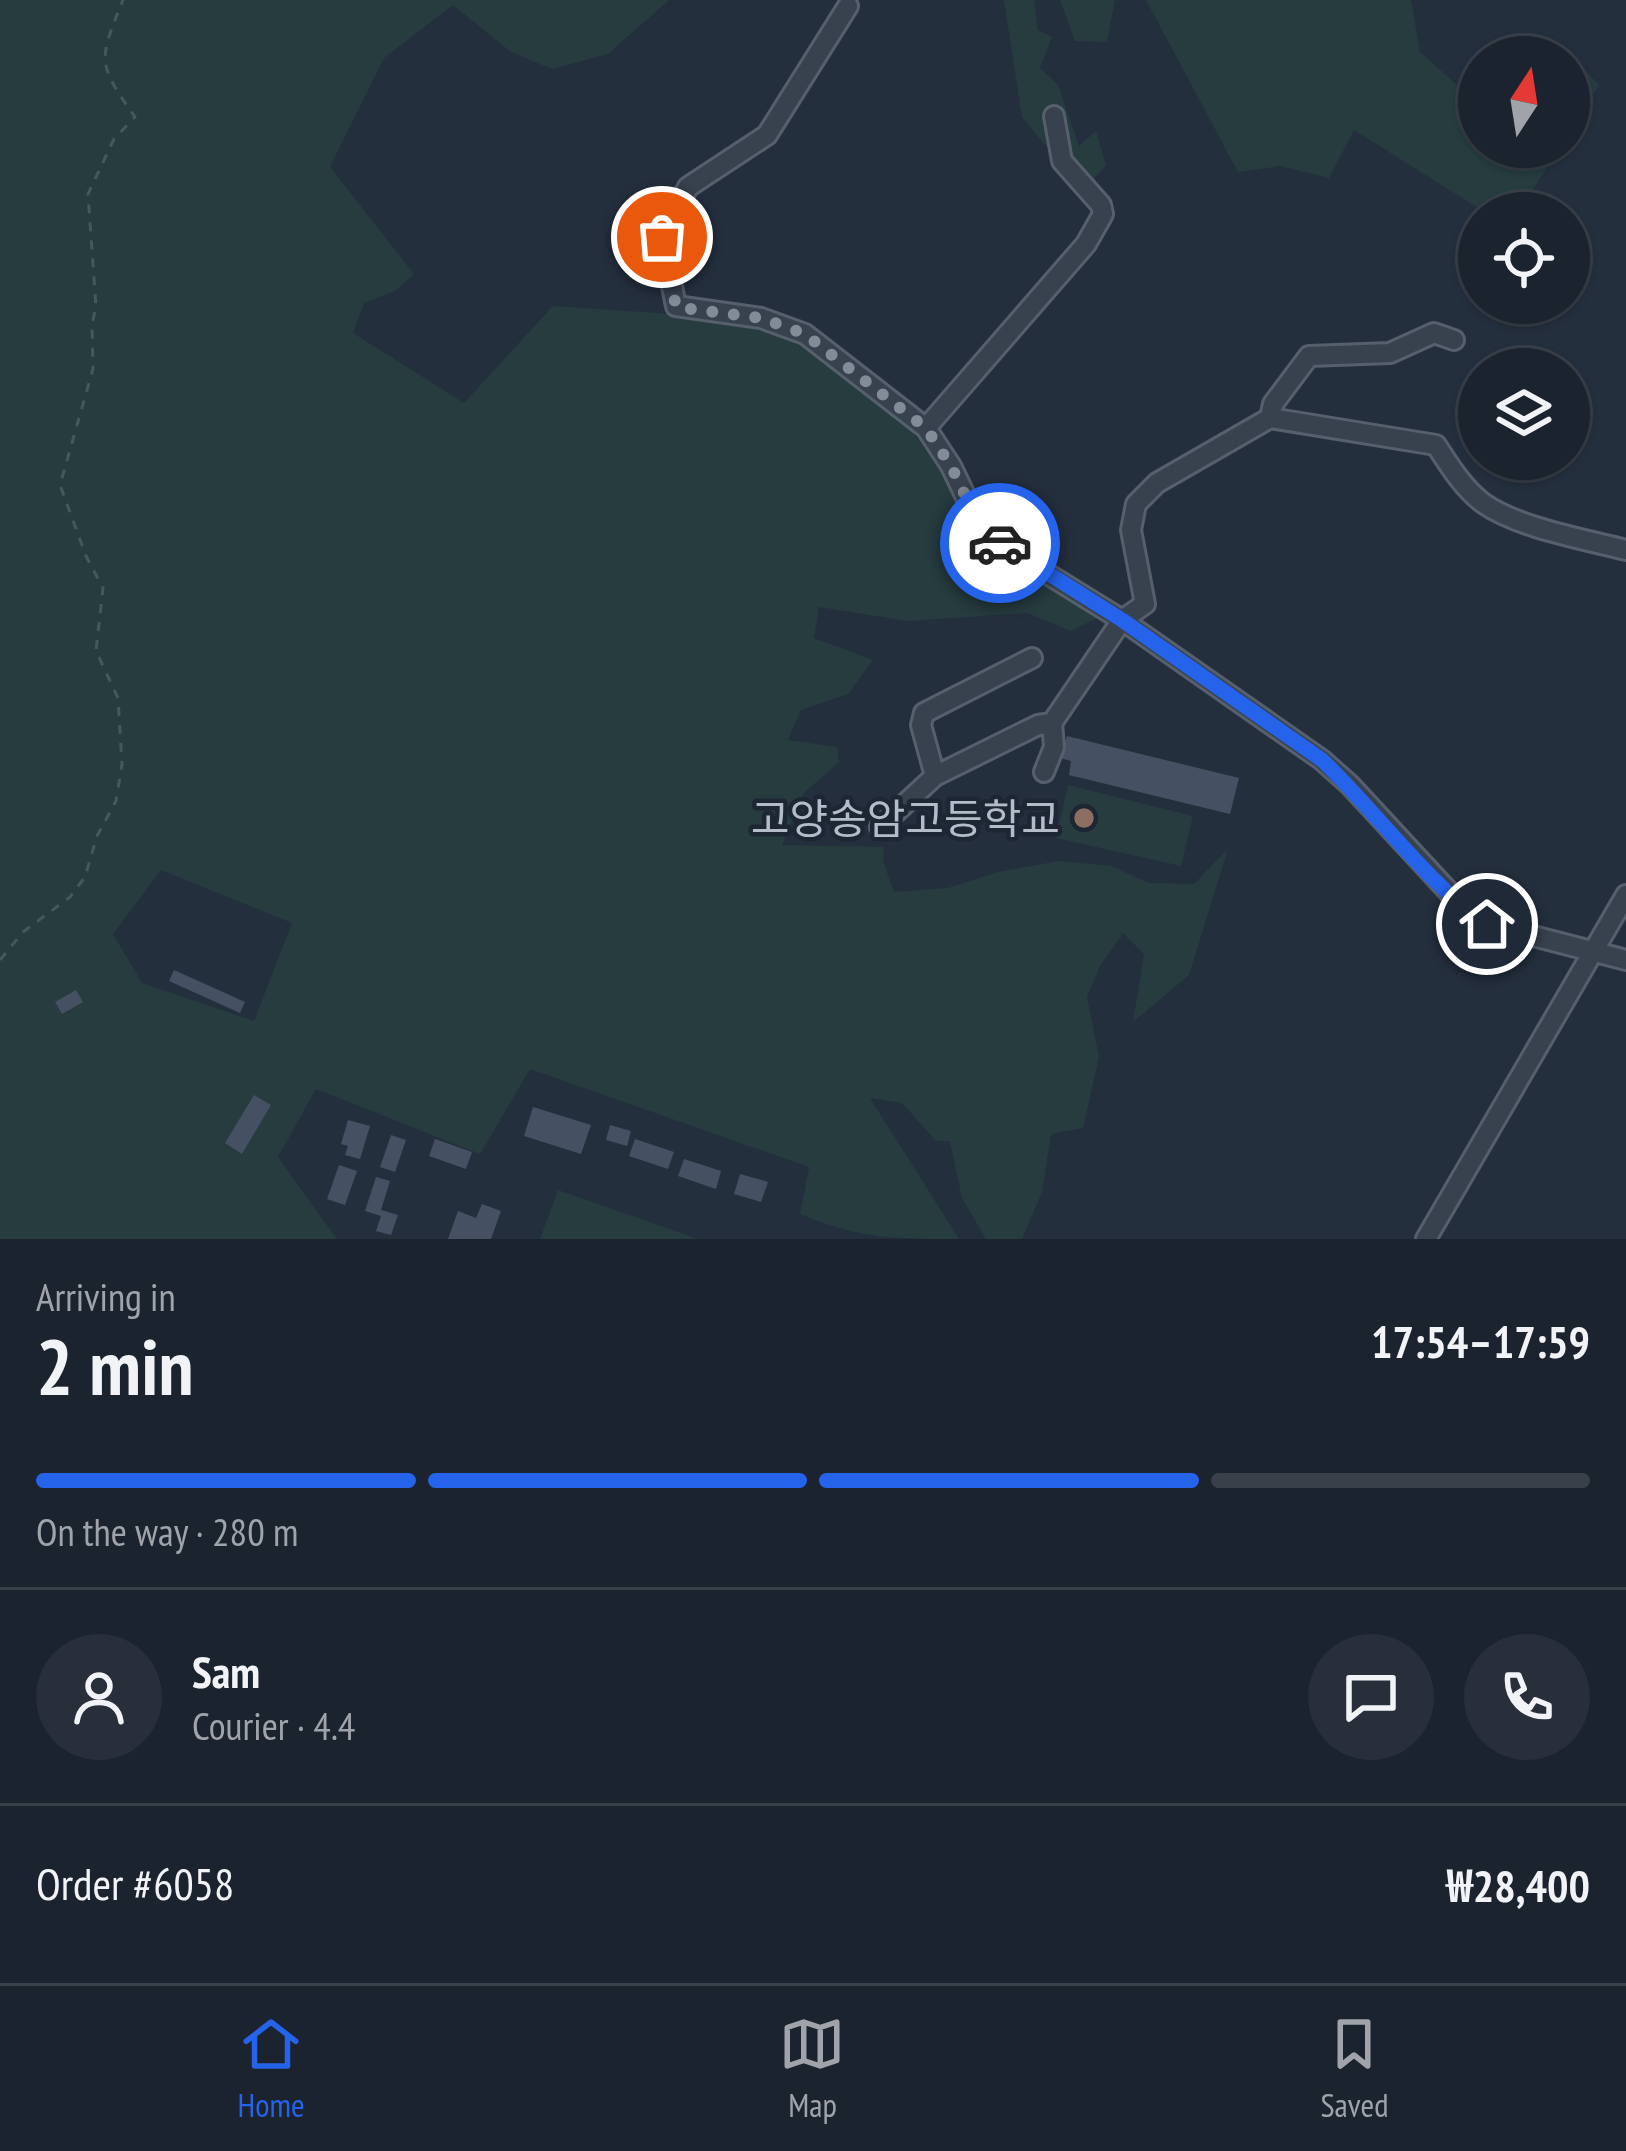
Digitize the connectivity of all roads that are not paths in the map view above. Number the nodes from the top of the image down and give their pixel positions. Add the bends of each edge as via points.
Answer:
1 (848, 6) dead end
2 (1054, 116) dead end
3 (1454, 340) dead end
4 (1270, 418) junction
5 (926, 428) junction
6 (1626, 550) edge
7 (1122, 620) junction
8 (1032, 658) dead end
9 (1052, 723) junction
10 (1045, 772) dead end
11 (935, 776) junction
12 (880, 827) dead end
13 (1626, 895) edge
14 (1591, 952) junction
15 (1626, 960) edge
16 (1426, 1239) edge

1 - 5 street via 767,135 688,187 662,237 676,307 761,318 805,334
2 - 5 street via 1062,161 1103,214 1086,244
3 - 4 street via 1434,333 1390,353 1309,356
4 - 6 street via 1436,445 1484,504
4 - 7 street via 1136,504 1131,530 1145,604
5 - 7 street via 978,522 1004,547
7 - 9 street
7 - 14 street via 1322,760 1475,916
8 - 11 street via 924,713
9 - 10 street
9 - 11 street
11 - 12 street
13 - 14 street
14 - 15 street
14 - 16 street

